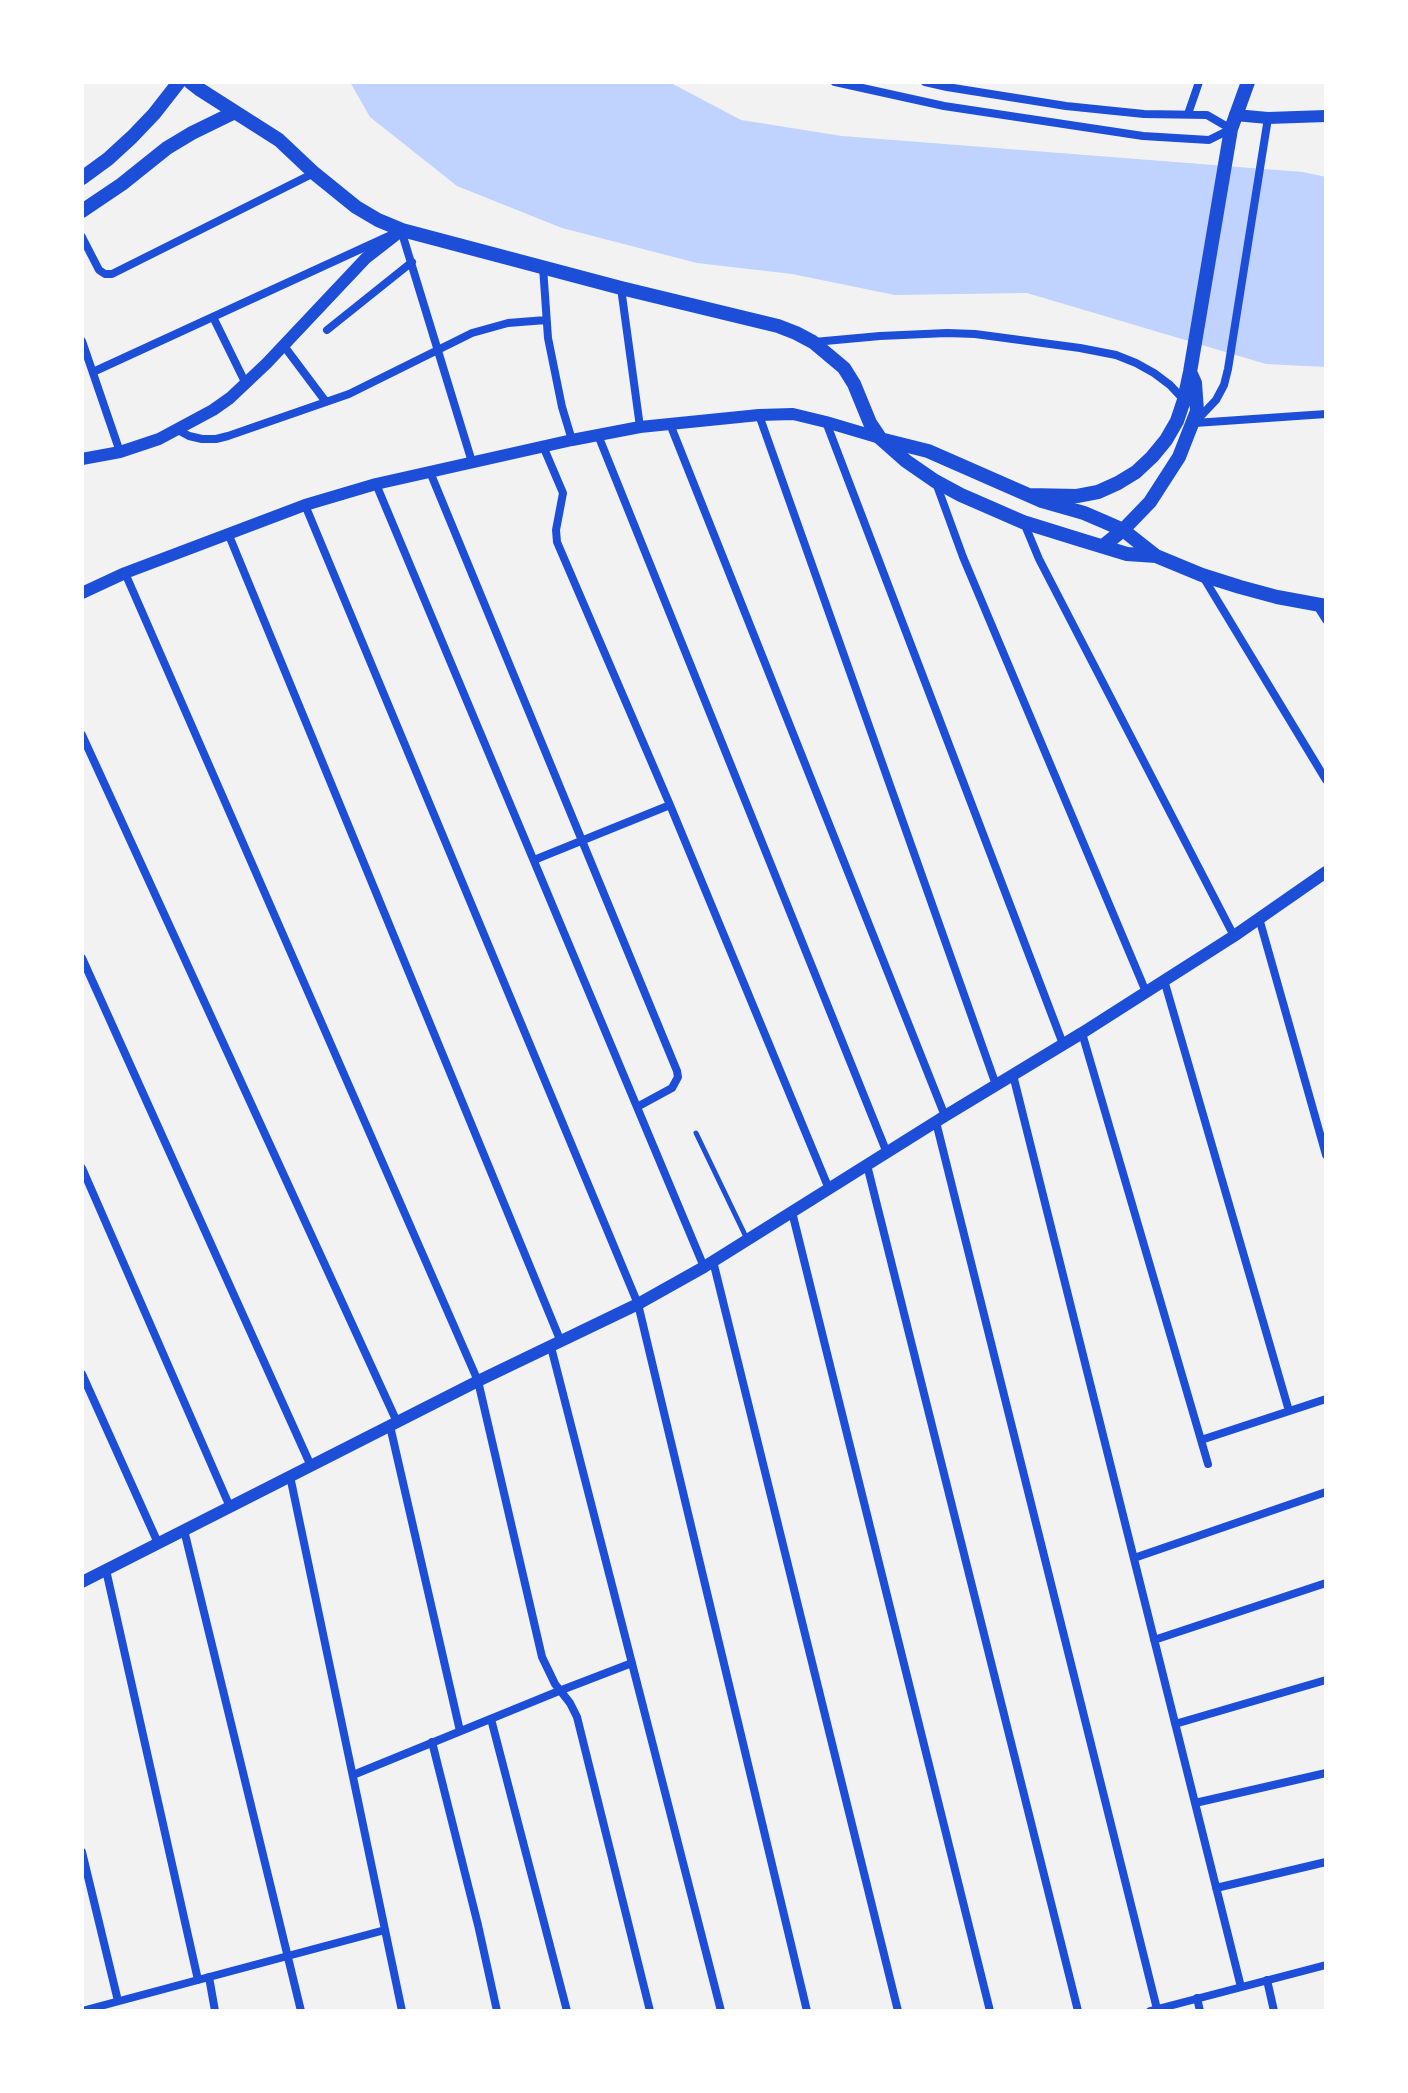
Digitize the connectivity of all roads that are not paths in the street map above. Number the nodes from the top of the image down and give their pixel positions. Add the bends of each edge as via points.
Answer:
1 (179, 82) edge
2 (190, 82) edge
3 (835, 82) edge
4 (925, 82) edge
5 (1199, 82) edge
6 (1248, 82) edge
7 (235, 112) junction
8 (1188, 114) junction
9 (1326, 116) edge
10 (1268, 118) junction
11 (1233, 122) junction
12 (314, 173) junction
13 (82, 178) edge
14 (82, 211) edge
15 (402, 230) junction
16 (82, 237) edge
17 (412, 262) junction
18 (543, 267) junction
19 (621, 288) junction
20 (213, 317) junction
21 (546, 320) junction
22 (327, 330) dead end
23 (82, 341) edge
24 (813, 342) junction
25 (284, 346) junction
26 (438, 350) junction
27 (1192, 364) junction
28 (93, 372) junction
29 (246, 384) junction
30 (1184, 400) junction
31 (326, 402) junction
32 (1326, 414) edge
33 (759, 415) junction
34 (826, 422) junction
35 (670, 424) junction
36 (1193, 424) junction
37 (640, 427) junction
38 (178, 430) junction
39 (598, 435) junction
40 (880, 438) junction
41 (572, 440) junction
42 (543, 446) junction
43 (120, 452) junction
44 (82, 459) edge
45 (472, 462) junction
46 (430, 472) junction
47 (935, 481) junction
48 (376, 484) junction
49 (1029, 495) junction
50 (305, 505) junction
51 (1023, 522) junction
52 (1123, 530) junction
53 (228, 533) junction
54 (1103, 546) junction
55 (1156, 556) junction
56 (125, 573) junction
57 (1202, 575) junction
58 (82, 593) edge
59 (1321, 605) edge
60 (1326, 620) edge
61 (82, 735) edge
62 (1326, 780) edge
63 (670, 805) junction
64 (582, 841) junction
65 (534, 860) junction
66 (1326, 872) edge
67 (1259, 918) junction
68 (1234, 936) junction
69 (82, 958) edge
70 (1164, 980) junction
71 (1146, 992) junction
72 (1082, 1033) junction
73 (1063, 1044) junction
74 (1013, 1075) junction
75 (996, 1085) junction
76 (637, 1107) junction
77 (940, 1119) junction
78 (696, 1133) dead end
79 (887, 1153) junction
80 (1326, 1155) edge
81 (867, 1165) junction
82 (82, 1168) edge
83 (829, 1189) junction
84 (792, 1212) junction
85 (747, 1240) junction
86 (709, 1264) junction
87 (638, 1304) junction
88 (556, 1344) junction
89 (82, 1374) edge
90 (478, 1381) junction
91 (1326, 1399) edge
92 (1289, 1411) junction
93 (393, 1424) junction
94 (1201, 1440) junction
95 (1208, 1464) dead end
96 (311, 1466) junction
97 (290, 1476) junction
98 (1326, 1492) edge
99 (230, 1507) junction
100 (184, 1530) junction
101 (158, 1543) junction
102 (1134, 1558) junction
103 (106, 1570) junction
104 (82, 1581) edge
105 (1326, 1583) edge
106 (1154, 1640) junction
107 (632, 1663) junction
108 (1326, 1680) edge
109 (559, 1691) junction
110 (491, 1719) junction
111 (1175, 1724) junction
112 (460, 1731) junction
113 (432, 1742) junction
114 (1326, 1773) edge
115 (353, 1775) junction
116 (1195, 1803) junction
117 (82, 1852) edge
118 (1326, 1862) edge
119 (1216, 1888) junction
120 (385, 1930) junction
121 (289, 1955) junction
122 (1326, 1965) edge
123 (209, 1977) junction
124 (198, 1980) junction
125 (1267, 1980) junction
126 (1241, 1987) junction
127 (129, 1998) junction
128 (1197, 1998) junction
129 (118, 2001) junction
130 (1153, 2010) edge
131 (82, 2011) edge
132 (131, 2011) edge
133 (215, 2011) edge
134 (301, 2011) edge
135 (402, 2011) edge
136 (497, 2011) edge
137 (567, 2011) edge
138 (650, 2011) edge
139 (721, 2011) edge
140 (807, 2011) edge
141 (898, 2011) edge
142 (990, 2011) edge
143 (1078, 2011) edge
144 (1200, 2011) edge
145 (1274, 2011) edge

1 - 13 main road via 132,137
2 - 7 main road
3 - 11 street via 944,106 1143,136 1209,140
4 - 8 street via 1066,106
5 - 8 street
6 - 11 main road
7 - 12 main road via 279,140
7 - 14 main road via 167,148
8 - 11 street
9 - 10 street
10 - 11 street
10 - 36 street via 1228,369 1216,400
11 - 27 main road
12 - 15 main road via 356,207
12 - 16 street via 112,274 99,270
15 - 17 street
15 - 18 main road
15 - 20 street
15 - 25 street via 366,258
17 - 22 street
17 - 26 street
18 - 19 main road
18 - 21 street
19 - 24 main road via 778,326
19 - 37 street
20 - 28 street
20 - 29 street
21 - 26 street via 490,327
21 - 41 street
23 - 28 street
24 - 30 street via 947,333 1080,348 1136,363
24 - 40 main road via 844,368
25 - 29 street
25 - 31 street
26 - 31 street
26 - 45 street
27 - 30 main road
27 - 36 main road via 1197,397
28 - 43 street
29 - 38 street
30 - 49 main road via 1166,440 1136,472 1098,492
31 - 38 street via 216,439
32 - 36 street
33 - 34 street via 793,414
33 - 35 street
33 - 75 street
34 - 40 street
34 - 73 street
35 - 37 street
35 - 77 street
36 - 52 main road via 1161,488
37 - 39 street
38 - 43 street
39 - 41 street
39 - 79 street
40 - 47 main road
40 - 49 main road via 928,451
41 - 42 street
42 - 45 street
42 - 63 street via 563,493 557,542
43 - 44 street
45 - 46 street
46 - 48 street
46 - 64 street
47 - 51 main road
47 - 71 street
48 - 50 street
48 - 65 street
49 - 52 main road
50 - 53 street
50 - 87 street
51 - 54 main road
51 - 68 street
52 - 54 main road
52 - 55 main road
53 - 56 street
53 - 88 street
54 - 55 main road
55 - 57 main road
56 - 58 street
56 - 90 street
57 - 59 main road
57 - 62 street
59 - 60 street
61 - 93 street
63 - 64 street
63 - 83 street
64 - 65 street
64 - 76 street via 677,1071 672,1088
65 - 76 street
66 - 67 street
67 - 68 street
67 - 80 street
68 - 70 street
69 - 96 street
70 - 71 street
70 - 92 street
71 - 72 street
72 - 73 street
72 - 94 street
73 - 74 street
74 - 75 street
74 - 102 street
75 - 77 street
76 - 86 street
77 - 79 street
77 - 130 street
78 - 85 lane
79 - 81 street
81 - 83 street
81 - 143 street
82 - 99 street
83 - 84 street
84 - 85 street
84 - 142 street
85 - 86 street
86 - 87 street
86 - 141 street
87 - 88 street
87 - 140 street
88 - 90 street
88 - 107 street
89 - 101 street
90 - 93 street
90 - 109 street via 542,1657
91 - 92 street
92 - 94 street
93 - 96 street
93 - 112 street
94 - 95 street
96 - 97 street
97 - 99 street
97 - 115 street
98 - 102 street
99 - 100 street
100 - 101 street
100 - 121 street
101 - 103 street
102 - 106 street
103 - 104 street
103 - 124 street
105 - 106 street
106 - 111 street
107 - 109 street
107 - 139 street
108 - 111 street
109 - 110 street
109 - 138 street via 577,1717
110 - 112 street
110 - 137 street
111 - 116 street
112 - 113 street
113 - 115 street
113 - 136 street
114 - 116 street
115 - 120 street
116 - 119 street
117 - 129 street
118 - 119 street
119 - 126 street
120 - 121 street
120 - 135 street
121 - 123 street
121 - 134 street
122 - 125 street
123 - 124 street
123 - 133 street
124 - 127 street
125 - 126 street
125 - 145 street
126 - 128 street
127 - 129 street
127 - 132 street
128 - 130 street
128 - 144 street
129 - 131 street

